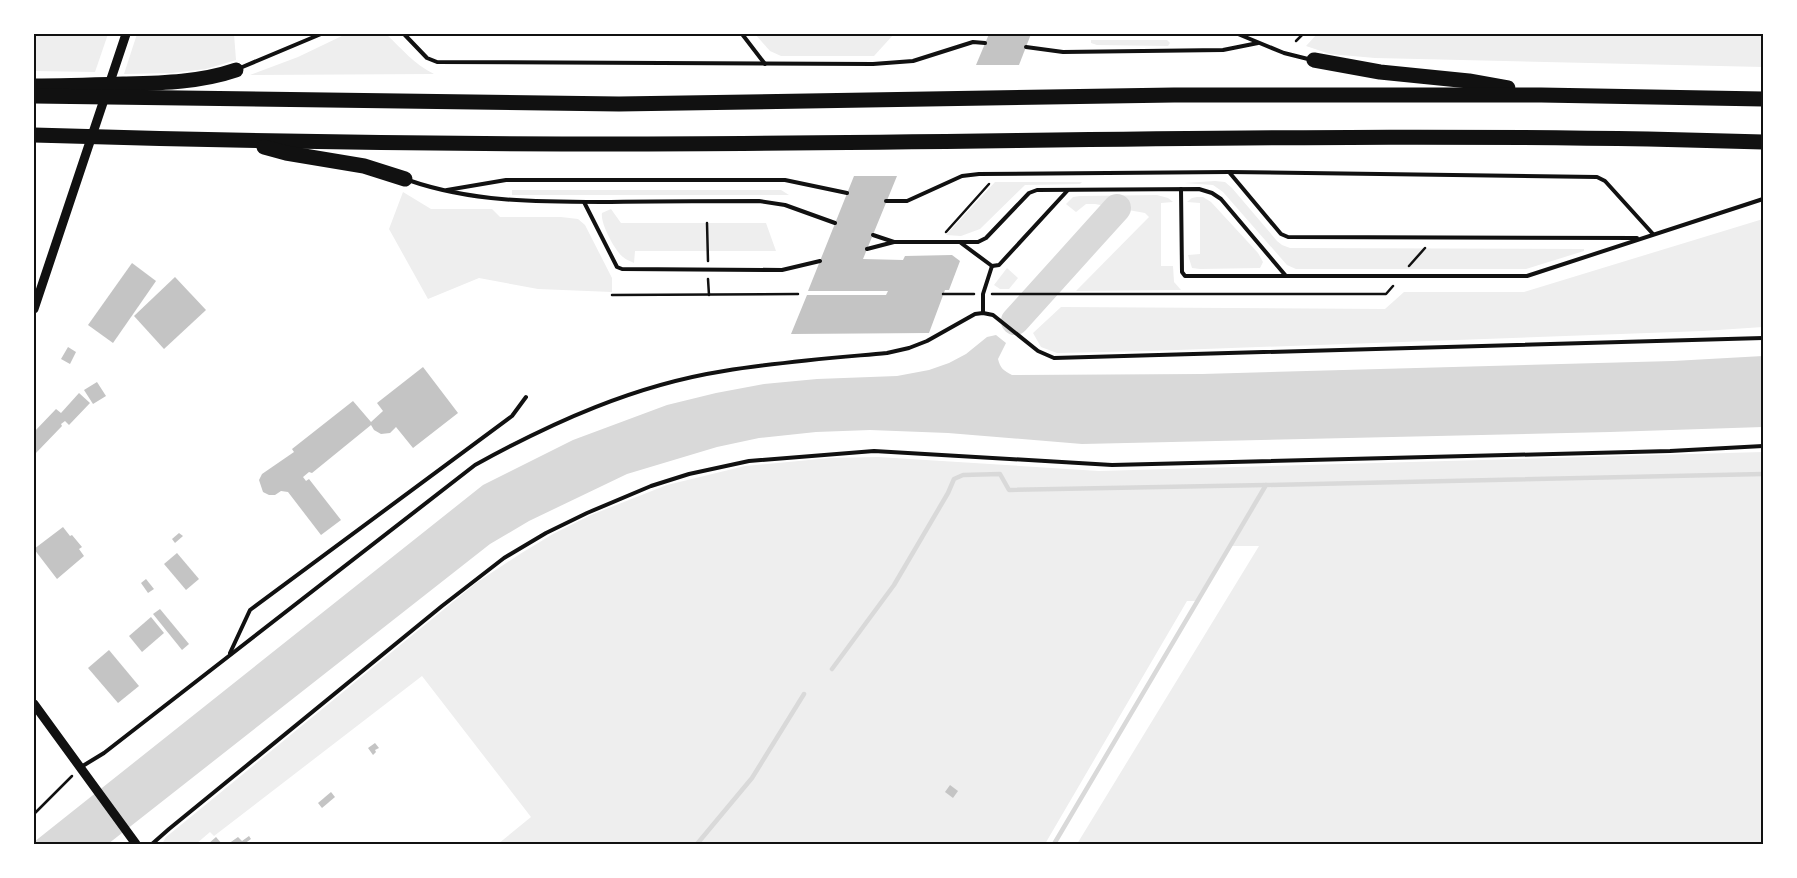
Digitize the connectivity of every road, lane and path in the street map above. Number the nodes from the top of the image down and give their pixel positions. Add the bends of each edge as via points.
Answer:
1 (126, 34) edge
2 (321, 34) edge
3 (404, 34) edge
4 (742, 34) edge
5 (1238, 34) edge
6 (1303, 34) edge
7 (1249, 36) edge
8 (1296, 41) dead end
9 (985, 42) dead end
10 (1258, 43) junction
11 (1026, 48) dead end
12 (1314, 60) joint
13 (765, 64) junction
14 (236, 70) joint
15 (34, 86) edge
16 (1541, 95) junction
17 (34, 96) edge
18 (1763, 99) edge
19 (34, 135) edge
20 (246, 141) junction
21 (1763, 142) edge
22 (1229, 172) junction
23 (405, 179) joint
24 (990, 183) dead end
25 (1181, 189) junction
26 (443, 190) junction
27 (1068, 190) junction
28 (847, 193) dead end
29 (1763, 199) edge
30 (886, 201) dead end
31 (584, 202) junction
32 (835, 223) dead end
33 (1653, 234) junction
34 (873, 235) dead end
35 (1434, 238) junction
36 (1642, 238) junction
37 (894, 242) junction
38 (936, 243) junction
39 (961, 243) junction
40 (867, 249) dead end
41 (820, 261) dead end
42 (992, 266) junction
43 (1286, 276) junction
44 (1401, 276) junction
45 (798, 294) dead end
46 (1013, 294) dead end
47 (612, 295) dead end
48 (34, 309) edge
49 (984, 313) junction
50 (1763, 338) edge
51 (526, 397) dead end
52 (1763, 446) edge
53 (229, 655) junction
54 (34, 704) edge
55 (80, 768) junction
56 (34, 814) edge
57 (136, 844) edge
58 (152, 844) edge

1 - 48 street
2 - 14 lane
3 - 13 lane via 427,58 437,62
4 - 13 lane
5 - 7 lane
6 - 8 path
7 - 10 lane
9 - 13 lane via 973,42 913,61 896,63
10 - 11 lane via 1223,50 1063,52
10 - 12 lane
12 - 16 highway via 1380,72 1469,81
14 - 15 highway via 199,79 158,83
16 - 17 highway via 1174,95 619,104
16 - 18 highway
19 - 20 highway
20 - 21 highway via 617,144 1478,138
20 - 23 highway via 286,153 364,166
22 - 30 lane via 962,176 907,201
22 - 33 lane via 1598,177
22 - 35 lane via 1281,234 1288,237
23 - 26 lane
24 - 38 path
25 - 27 lane
25 - 43 lane via 1200,189 1221,199
25 - 43 lane via 1182,272 1185,276
26 - 28 lane via 506,180 785,180
26 - 31 lane via 502,201
27 - 39 lane via 1029,193 986,238
27 - 42 lane via 999,265
29 - 33 lane
31 - 32 lane via 759,201 785,205
31 - 41 lane via 617,267 622,269 782,270
33 - 36 lane
34 - 37 lane
35 - 36 lane
35 - 44 path
36 - 44 lane via 1527,276
37 - 38 lane
37 - 40 lane
38 - 39 lane
39 - 42 lane
42 - 49 lane via 984,294
43 - 44 lane
44 - 46 path via 1386,294
45 - 47 path
49 - 50 lane via 992,315 1038,351 1054,358
49 - 53 lane via 975,314 909,348 723,371 616,399 564,419 476,465
51 - 53 lane via 512,416 250,610
52 - 58 lane via 1112,465 874,451 749,461 689,474 587,513 504,558
53 - 55 lane via 104,753
54 - 55 street
55 - 56 path
55 - 57 street

